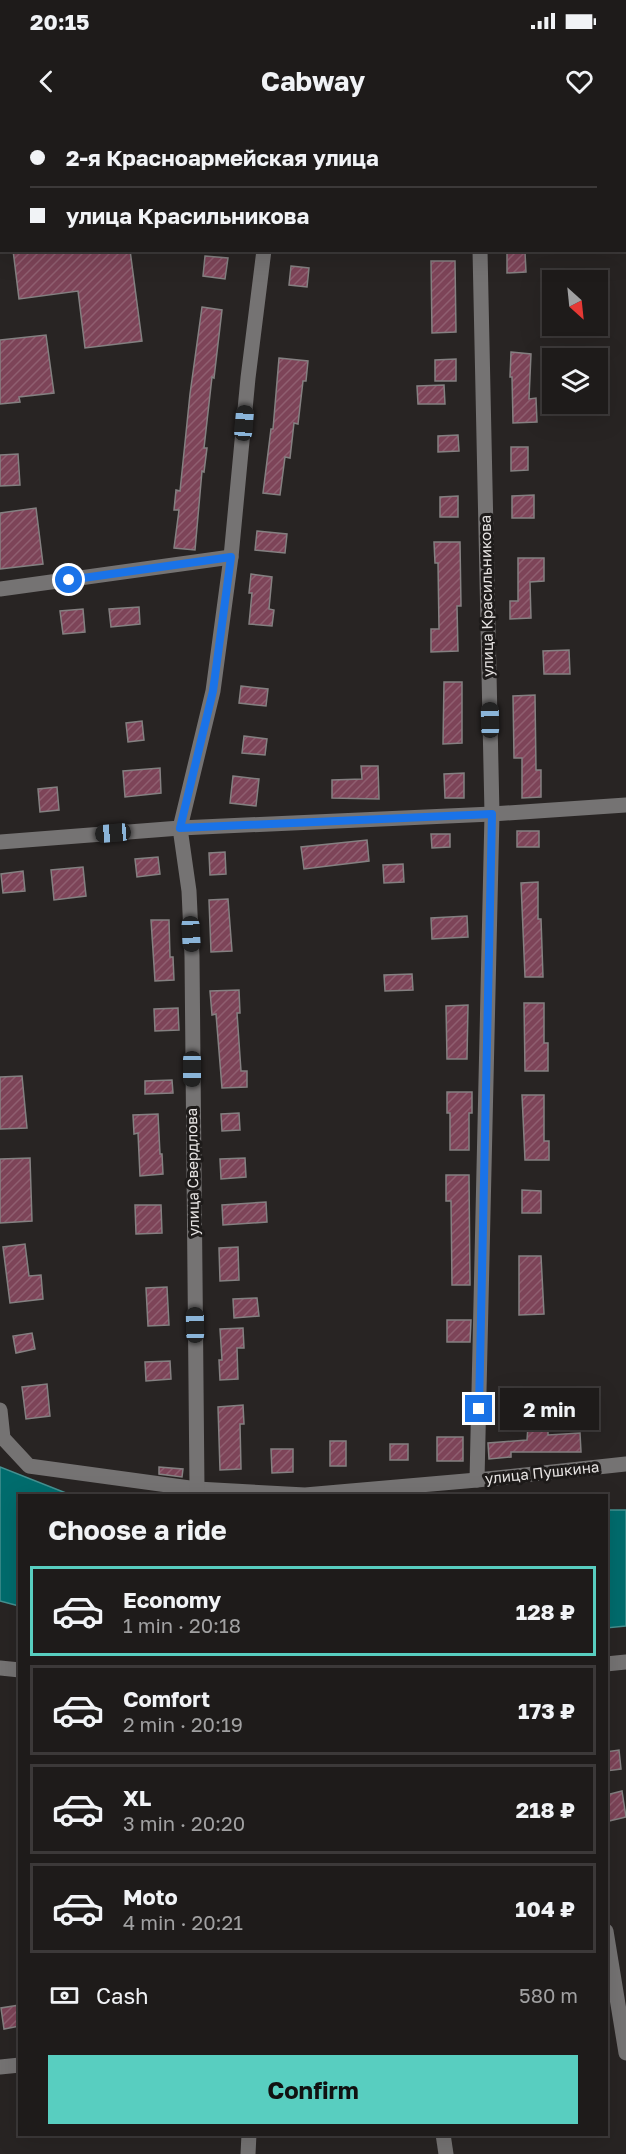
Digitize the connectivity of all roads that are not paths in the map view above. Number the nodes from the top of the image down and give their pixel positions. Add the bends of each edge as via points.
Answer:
1 (264, 252) edge
2 (480, 252) edge
3 (231, 557) junction
4 (0, 589) edge
5 (626, 805) edge
6 (492, 814) junction
7 (180, 828) junction
8 (0, 842) edge
9 (0, 1410) edge
10 (626, 1464) edge
11 (477, 1480) junction
12 (197, 1489) junction
13 (287, 1494) edge
14 (316, 1494) edge
15 (626, 1662) edge
16 (608, 1664) edge
17 (0, 1668) edge
18 (18, 1670) edge
19 (608, 1938) edge
20 (614, 1958) edge
21 (626, 2053) edge
22 (18, 2065) edge
23 (0, 2067) edge
24 (249, 2136) edge
25 (443, 2136) edge
26 (248, 2154) edge
27 (446, 2154) edge

1 - 3 street, улица Свердлова
2 - 6 street, улица Красильникова
3 - 4 street
3 - 7 street, улица Свердлова via 213,691
5 - 6 street
6 - 7 street
6 - 11 street, улица Красильникова
7 - 8 street
7 - 12 street, улица Свердлова via 189,891 192,956
9 - 12 street, улица Пушкина via 3,1438 29,1466
10 - 11 street, улица Пушкина
11 - 14 street, улица Пушкина
12 - 13 street, улица Пушкина
15 - 16 street
17 - 18 street
19 - 20 street
20 - 21 street
22 - 23 street
24 - 26 street
25 - 27 street

